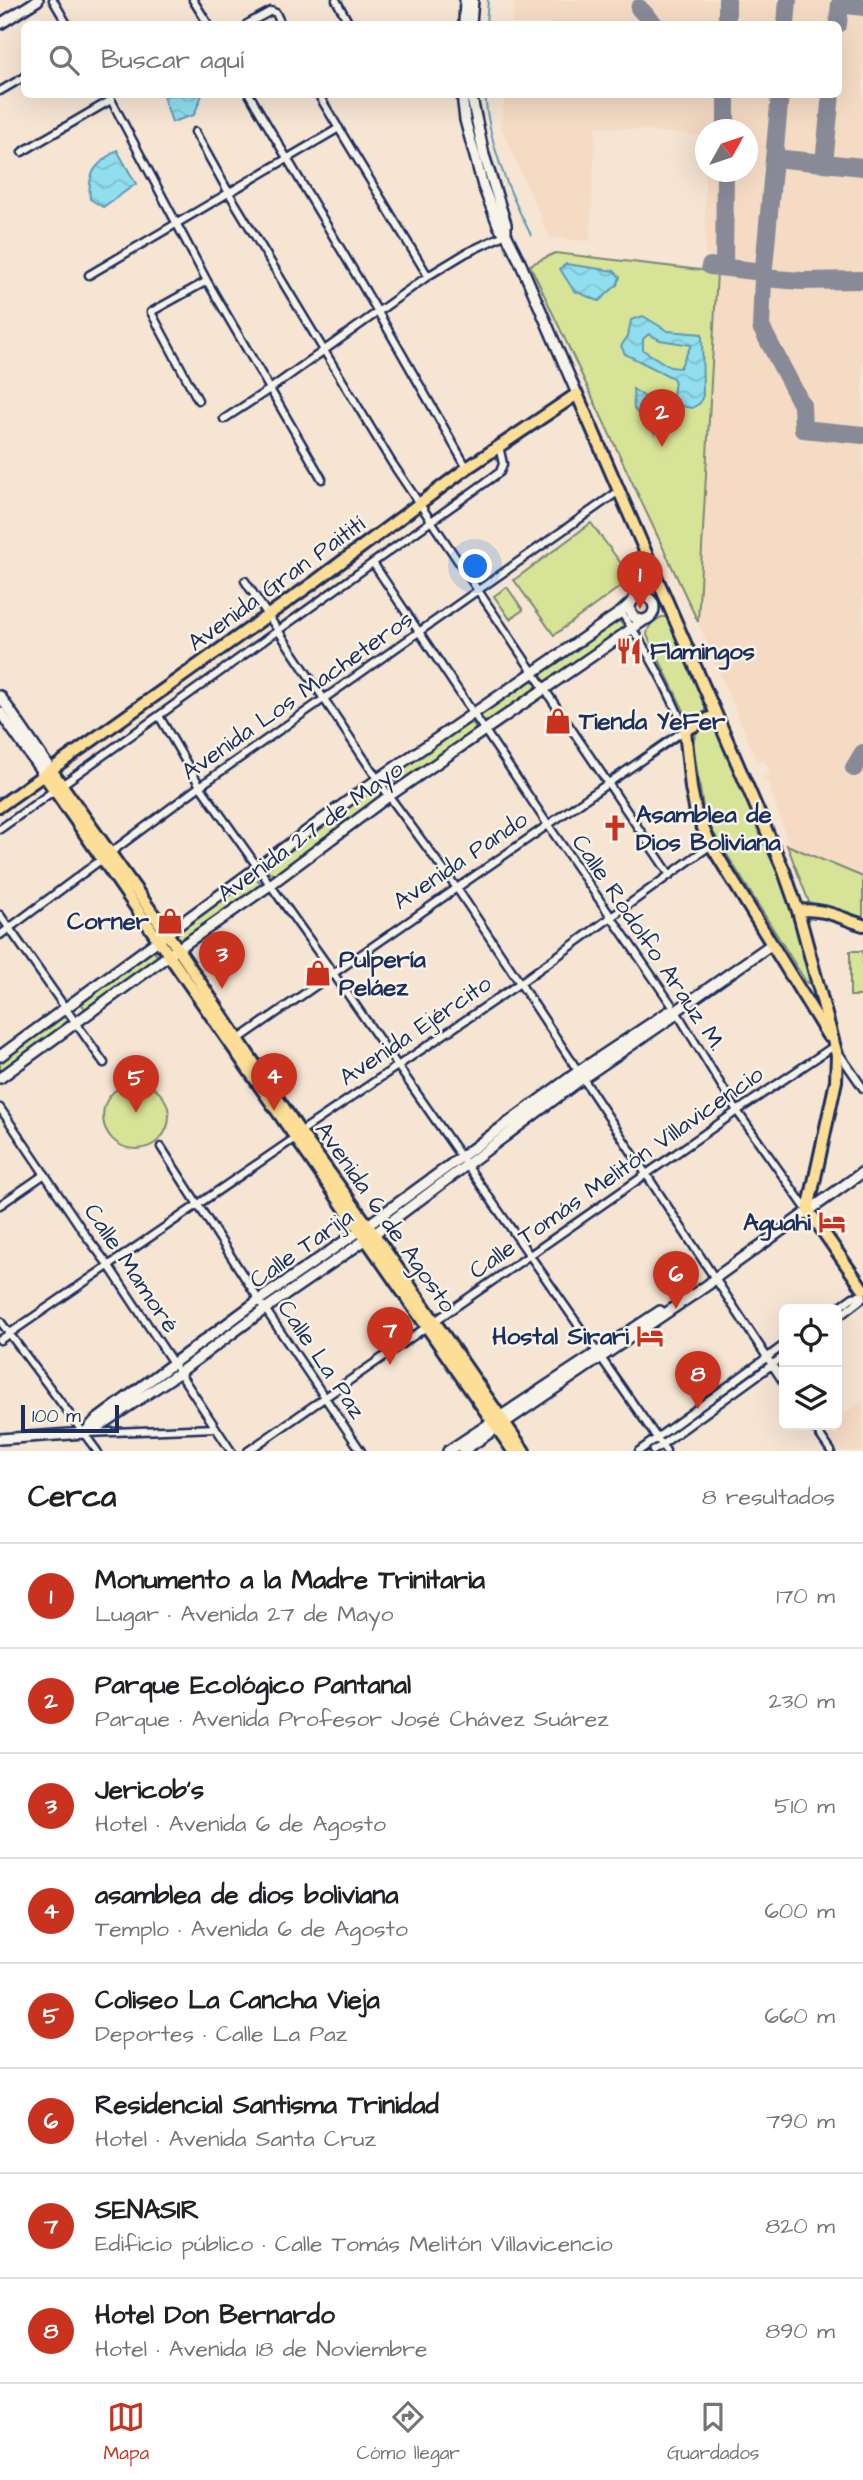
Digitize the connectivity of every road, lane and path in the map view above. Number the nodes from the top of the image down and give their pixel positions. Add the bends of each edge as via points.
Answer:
1 (38, 0) edge
2 (53, 0) edge
3 (193, 0) edge
4 (336, 0) edge
5 (465, 0) edge
6 (473, 0) edge
7 (65, 21) edge
8 (206, 21) edge
9 (253, 21) edge
10 (279, 21) edge
11 (346, 21) edge
12 (464, 21) edge
13 (471, 21) edge
14 (0, 24) edge
15 (21, 79) edge
16 (0, 90) edge
17 (107, 98) edge
18 (110, 98) edge
19 (251, 98) edge
20 (320, 98) edge
21 (462, 98) edge
22 (472, 98) edge
23 (339, 128) junction
24 (195, 132) dead end
25 (22, 152) dead end
26 (287, 158) junction
27 (229, 193) junction
28 (177, 222) junction
29 (506, 234) junction
30 (89, 275) dead end
31 (428, 276) junction
32 (207, 281) junction
33 (378, 312) junction
34 (324, 350) junction
35 (270, 388) junction
36 (578, 394) junction
37 (198, 400) dead end
38 (224, 419) dead end
39 (499, 446) junction
40 (467, 468) junction
41 (322, 479) dead end
42 (619, 491) junction
43 (419, 505) junction
44 (430, 521) junction
45 (373, 563) junction
46 (245, 581) dead end
47 (478, 592) junction
48 (664, 595) junction
49 (651, 600) junction
50 (632, 602) junction
51 (621, 612) junction
52 (269, 614) junction
53 (646, 619) junction
54 (632, 629) junction
55 (279, 630) junction
56 (419, 634) junction
57 (533, 671) junction
58 (544, 689) junction
59 (325, 700) junction
60 (1, 705) edge
61 (473, 713) junction
62 (716, 715) junction
63 (159, 716) junction
64 (484, 730) junction
65 (685, 730) junction
66 (47, 772) junction
67 (378, 779) junction
68 (609, 783) junction
69 (200, 786) junction
70 (58, 787) junction
71 (389, 796) junction
72 (0, 806) edge
73 (548, 825) junction
74 (0, 829) edge
75 (711, 845) junction
76 (106, 858) junction
77 (256, 867) junction
78 (670, 875) junction
79 (270, 885) junction
80 (456, 887) junction
81 (798, 911) junction
82 (0, 915) edge
83 (611, 918) junction
84 (863, 925) edge
85 (9, 929) junction
86 (0, 935) edge
87 (163, 937) junction
88 (772, 944) junction
89 (174, 952) junction
90 (333, 973) junction
91 (520, 983) junction
92 (820, 992) junction
93 (803, 997) junction
94 (66, 1006) junction
95 (676, 1011) junction
96 (78, 1023) junction
97 (235, 1042) junction
98 (834, 1046) junction
99 (0, 1056) edge
100 (104, 1063) dead end
101 (397, 1064) junction
102 (581, 1074) junction
103 (0, 1078) edge
104 (857, 1079) junction
105 (836, 1081) junction
106 (863, 1088) edge
107 (0, 1108) edge
108 (737, 1111) junction
109 (298, 1135) junction
110 (160, 1147) dead end
111 (461, 1156) junction
112 (468, 1166) junction
113 (863, 1171) edge
114 (45, 1174) junction
115 (645, 1175) junction
116 (0, 1205) edge
117 (196, 1206) junction
118 (808, 1210) junction
119 (366, 1232) junction
120 (530, 1255) junction
121 (109, 1266) junction
122 (715, 1278) junction
123 (863, 1294) edge
124 (259, 1300) junction
125 (842, 1305) edge
126 (265, 1309) junction
127 (842, 1313) edge
128 (0, 1321) edge
129 (430, 1324) junction
130 (10, 1334) junction
131 (0, 1340) edge
132 (779, 1349) edge
133 (600, 1355) junction
134 (767, 1358) junction
135 (779, 1360) edge
136 (173, 1362) junction
137 (772, 1365) junction
138 (180, 1372) junction
139 (779, 1376) edge
140 (325, 1398) junction
141 (498, 1422) junction
142 (216, 1428) junction
143 (816, 1430) edge
144 (87, 1431) junction
145 (657, 1438) junction
146 (0, 1439) edge
147 (664, 1448) edge
148 (97, 1451) edge
149 (231, 1451) edge
150 (248, 1451) edge
151 (361, 1451) edge
152 (448, 1451) edge
153 (463, 1451) edge
154 (513, 1451) edge
155 (524, 1451) edge
156 (639, 1451) edge
157 (653, 1451) edge
158 (831, 1451) edge

1 - 14 main road
2 - 7 street
3 - 8 street
4 - 11 street
5 - 12 main road
6 - 13 main road
9 - 10 street via 271,11
15 - 16 street
17 - 25 street
18 - 28 street
19 - 26 street
20 - 23 street
21 - 29 main road via 483,186
22 - 29 main road
23 - 26 street
23 - 31 street
24 - 27 street
26 - 27 street
26 - 33 street
27 - 28 street
27 - 34 street
28 - 30 street
28 - 32 street
29 - 31 street
29 - 36 main road
31 - 33 street
32 - 35 street
32 - 37 street via 151,312
33 - 34 street
33 - 40 street
34 - 35 street
34 - 43 street
35 - 38 street
35 - 41 street
36 - 39 main road, Avenida Gran Paitití
36 - 42 main road
39 - 40 main road, Avenida Gran Paitití
39 - 44 street via 500,471
40 - 43 main road, Avenida Gran Paitití
42 - 47 street, Avenida Los Macheteros
42 - 48 main road
43 - 44 street
43 - 52 main road, Avenida Gran Paitití
44 - 45 street
44 - 47 street
45 - 55 street
45 - 56 street, Calle Rodolfo Arauz M.
46 - 52 street
47 - 56 street, Avenida Los Macheteros
47 - 57 street
48 - 49 main road
48 - 62 main road
49 - 50 main road via 641,596
49 - 53 main road via 653,611
50 - 51 main road, Avenida 27 de Mayo
50 - 53 main road via 635,617
51 - 54 street
51 - 57 main road, Avenida 27 de Mayo
52 - 55 street
52 - 66 main road, Avenida Gran Paitití
53 - 54 main road, Avenida 27 de Mayo
54 - 58 main road, Avenida 27 de Mayo
54 - 65 street
55 - 59 street
55 - 63 street
56 - 59 street, Avenida Los Macheteros
56 - 61 street, Calle Rodolfo Arauz M.
57 - 58 street
57 - 61 main road, Avenida 27 de Mayo
58 - 64 main road, Avenida 27 de Mayo
58 - 68 street
59 - 67 street
59 - 69 street, Avenida Los Macheteros
60 - 66 main road, Avenida 6 de Agosto
61 - 64 street, Calle Rodolfo Arauz M.
61 - 67 main road, Avenida 27 de Mayo
62 - 65 main road, Avenida Pando
62 - 81 main road
63 - 69 street
63 - 70 street
64 - 71 main road, Avenida 27 de Mayo
64 - 73 street, Calle Rodolfo Arauz M.
65 - 68 street, Avenida Pando
65 - 75 main road via 696,813
66 - 70 main road, Avenida 6 de Agosto
66 - 72 main road, Avenida Gran Paitití
67 - 71 street
67 - 77 main road, Avenida 27 de Mayo
68 - 73 street, Avenida Pando
68 - 78 street
69 - 76 street, Avenida Los Macheteros
69 - 77 street
70 - 74 street
70 - 76 main road, Avenida 6 de Agosto
71 - 79 main road, Avenida 27 de Mayo
71 - 80 street
73 - 80 street, Avenida Pando
73 - 83 street, Calle Rodolfo Arauz M.
75 - 78 street, Avenida Ejército
75 - 88 main road
76 - 85 street, Avenida Los Macheteros
76 - 87 main road, Avenida 6 de Agosto
77 - 79 street
77 - 87 main road, Avenida 27 de Mayo
78 - 83 street, Avenida Ejército
79 - 89 main road, Avenida 27 de Mayo
79 - 90 street
80 - 90 street, Avenida Pando
80 - 91 street
81 - 84 main road via 820,910
81 - 92 main road
82 - 85 street
83 - 91 street, Avenida Ejército
83 - 95 street, Calle Rodolfo Arauz M.
85 - 86 street, Avenida Los Macheteros
85 - 94 street
87 - 89 main road, Avenida 6 de Agosto
87 - 94 main road, Avenida 27 de Mayo
88 - 93 main road
88 - 95 main road, Calle Tarija
89 - 96 main road, Avenida 27 de Mayo
89 - 97 main road, Avenida 6 de Agosto
90 - 97 street, Avenida Pando
90 - 101 street
91 - 101 street, Avenida Ejército
91 - 102 street
92 - 93 main road via 816,1002
92 - 98 main road
93 - 98 main road
94 - 96 street
94 - 99 main road, Avenida 27 de Mayo
95 - 102 main road, Calle Tarija via 668,1012
95 - 108 street, Calle Rodolfo Arauz M.
96 - 100 street
96 - 103 main road, Avenida 27 de Mayo
97 - 109 main road, Avenida 6 de Agosto
98 - 104 street
98 - 105 main road
98 - 108 street, Calle Tomás Melitón Villavicencio
101 - 109 street, Avenida Ejército
101 - 111 street
102 - 111 main road, Calle Tarija
102 - 112 main road, Calle Tarija
102 - 115 street
104 - 105 street via 846,1074
104 - 106 street
105 - 118 main road
107 - 114 street, Calle Mamoré
108 - 115 street, Calle Tomás Melitón Villavicencio
108 - 118 street, Calle Rodolfo Arauz M.
109 - 117 street, Avenida Ejército
109 - 119 main road, Avenida 6 de Agosto
110 - 117 street, Calle La Paz
111 - 112 street
111 - 119 main road, Calle Tarija
112 - 119 main road, Calle Tarija
112 - 120 street
113 - 118 main road
114 - 116 street
114 - 121 street, Calle Mamoré
115 - 120 street, Calle Tomás Melitón Villavicencio
115 - 122 street
117 - 121 street, Avenida Ejército
117 - 124 street, Calle La Paz
118 - 122 main road
118 - 123 main road
119 - 124 main road, Calle Tarija
119 - 126 main road, Calle Tarija
119 - 129 main road, Avenida 6 de Agosto
120 - 129 street, Calle Tomás Melitón Villavicencio
120 - 133 street
121 - 130 street, Avenida Ejército
121 - 136 street, Calle Mamoré
122 - 133 main road via 707,1279
122 - 134 street
123 - 125 street
123 - 127 street
124 - 126 street, Calle La Paz
124 - 136 main road, Calle Tarija
126 - 138 main road, Calle Tarija
126 - 140 street, Calle La Paz
128 - 130 street
129 - 140 street, Calle Tomás Melitón Villavicencio
129 - 141 main road, Avenida 6 de Agosto
130 - 131 street, Avenida Ejército
130 - 144 street
132 - 134 street
133 - 141 main road
133 - 145 street
134 - 137 street
134 - 145 street
135 - 137 street
136 - 138 street, Calle Mamoré
136 - 144 main road, Calle Tarija
137 - 139 street
137 - 147 street
138 - 142 street, Calle Mamoré
138 - 144 main road, Calle Tarija
140 - 150 street, Calle Tomás Melitón Villavicencio
140 - 151 street, Calle La Paz
141 - 152 main road
141 - 153 main road
141 - 154 main road, Avenida 6 de Agosto
141 - 155 main road, Avenida 6 de Agosto
142 - 144 street
142 - 149 street, Calle Mamoré
143 - 158 street
144 - 146 main road
144 - 148 street
145 - 147 street
145 - 156 street
147 - 157 street

